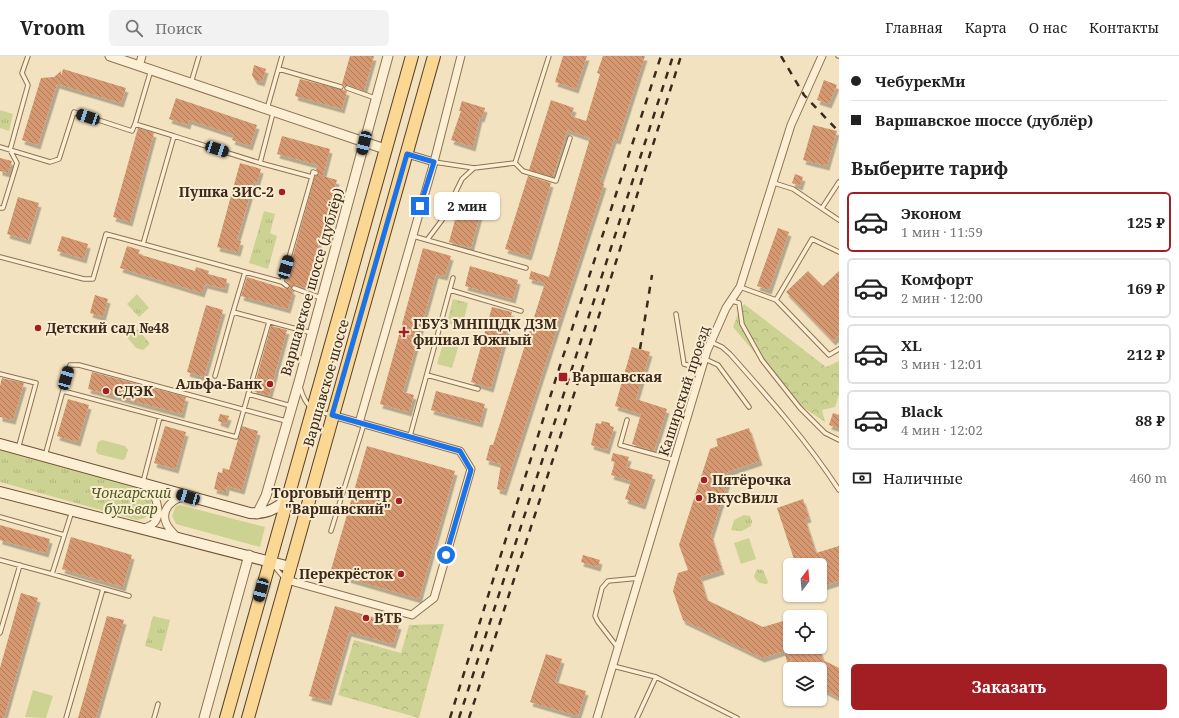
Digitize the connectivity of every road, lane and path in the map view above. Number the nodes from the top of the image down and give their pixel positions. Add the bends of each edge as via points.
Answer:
1 (28, 56) edge
2 (110, 56) edge
3 (142, 56) edge
4 (199, 56) edge
5 (282, 56) edge
6 (388, 56) edge
7 (412, 56) edge
8 (434, 56) edge
9 (461, 56) edge
10 (549, 56) edge
11 (822, 56) edge
12 (139, 66) junction
13 (279, 69) junction
14 (151, 70) junction
15 (190, 84) junction
16 (341, 87) dead end
17 (347, 88) dead end
18 (376, 98) junction
19 (270, 111) junction
20 (135, 124) junction
21 (174, 136) junction
22 (570, 138) dead end
23 (364, 143) junction
24 (0, 147) edge
25 (385, 149) junction
26 (10, 150) junction
27 (407, 154) junction
28 (434, 162) junction
29 (260, 163) junction
30 (515, 163) junction
31 (474, 168) junction
32 (316, 173) dead end
33 (312, 177) junction
34 (839, 182) edge
35 (774, 183) junction
36 (0, 208) edge
37 (822, 208) junction
38 (839, 220) edge
39 (412, 235) junction
40 (427, 240) junction
41 (143, 244) junction
42 (839, 252) edge
43 (0, 256) edge
44 (526, 268) dead end
45 (244, 272) junction
46 (453, 278) dead end
47 (282, 282) junction
48 (287, 286) dead end
49 (740, 287) junction
50 (294, 288) dead end
51 (450, 290) junction
52 (322, 299) junction
53 (730, 300) junction
54 (776, 300) junction
55 (521, 311) dead end
56 (233, 312) junction
57 (676, 314) dead end
58 (269, 322) junction
59 (312, 334) junction
60 (711, 342) junction
61 (839, 348) edge
62 (705, 359) junction
63 (701, 369) junction
64 (0, 374) edge
65 (427, 375) junction
66 (215, 376) dead end
67 (299, 382) junction
68 (478, 389) dead end
69 (63, 392) junction
70 (248, 394) junction
71 (291, 406) junction
72 (749, 407) dead end
73 (243, 410) junction
74 (311, 410) junction
75 (332, 415) junction
76 (160, 417) junction
77 (628, 420) dead end
78 (287, 421) junction
79 (361, 424) junction
80 (410, 438) junction
81 (839, 440) edge
82 (0, 444) edge
83 (18, 449) junction
84 (44, 457) junction
85 (675, 460) junction
86 (145, 484) junction
87 (839, 490) edge
88 (0, 492) edge
89 (190, 497) junction
90 (286, 500) junction
91 (72, 510) junction
92 (257, 514) junction
93 (0, 517) edge
94 (137, 528) junction
95 (331, 531) dead end
96 (64, 535) junction
97 (179, 539) junction
98 (249, 556) junction
99 (0, 560) edge
100 (269, 561) junction
101 (20, 565) junction
102 (290, 567) junction
103 (52, 574) junction
104 (640, 578) junction
105 (287, 580) junction
106 (103, 589) junction
107 (129, 596) dead end
108 (0, 633) edge
109 (618, 649) junction
110 (613, 666) junction
111 (656, 677) junction
112 (158, 704) dead end
113 (66, 718) edge
114 (154, 718) edge
115 (204, 718) edge
116 (226, 718) edge
117 (248, 718) edge
118 (597, 718) edge
119 (636, 718) edge
120 (737, 718) edge

1 - 26 lane via 22,73 28,85
2 - 12 street
3 - 12 street
4 - 15 lane
5 - 13 lane
6 - 18 street, Варшавское шоссе (дублёр)
7 - 25 main road, Варшавское шоссе
8 - 27 main road, Варшавское шоссе
9 - 28 street
10 - 30 lane
11 - 35 street, Каширский проезд via 791,125
12 - 14 street
13 - 16 lane
13 - 19 lane
14 - 15 street
14 - 20 lane
15 - 19 street
17 - 18 lane
18 - 23 street, Варшавское шоссе (дублёр)
19 - 23 street
19 - 29 lane
20 - 21 lane
20 - 26 lane via 132,131 74,112 58,159 50,162
21 - 29 lane
21 - 41 lane
22 - 30 lane via 556,182 523,171
23 - 25 street
23 - 52 street, Варшавское шоссе (дублёр)
24 - 26 lane
25 - 74 main road, Варшавское шоссе
26 - 36 lane via 17,163 3,208
27 - 28 street
27 - 75 main road, Варшавское шоссе
28 - 31 lane
28 - 39 street
29 - 33 lane
30 - 31 lane
31 - 40 lane via 462,179 442,220
32 - 33 lane via 313,172
33 - 47 lane
34 - 37 lane
35 - 37 lane via 793,189
35 - 49 street, Каширский проезд
37 - 38 lane
39 - 40 lane
39 - 79 street
40 - 44 lane
41 - 43 lane via 106,234 93,279 84,279
41 - 45 lane
42 - 54 lane via 812,239
45 - 47 lane
45 - 56 lane
46 - 51 lane
47 - 48 lane
49 - 53 street, Каширский проезд
49 - 54 lane
50 - 52 lane
51 - 55 lane
51 - 65 lane
52 - 59 street, Варшавское шоссе (дублёр)
53 - 60 street, Каширский проезд
53 - 81 lane via 739,303 742,324 762,360 800,408 825,433
54 - 61 lane via 829,355
56 - 58 lane
56 - 66 lane
57 - 63 lane via 684,364
58 - 59 lane
58 - 70 lane
59 - 67 street, Варшавское шоссе (дублёр)
60 - 62 street, Каширский проезд
60 - 87 lane via 730,354 783,413
62 - 63 street, Каширский проезд
62 - 72 lane via 718,365
63 - 85 street, Каширский проезд
64 - 83 lane via 36,383
65 - 68 lane
65 - 80 lane
67 - 71 street, Варшавское шоссе (дублёр)
67 - 74 lane via 304,400
69 - 73 lane via 70,365 80,365
69 - 76 lane
69 - 84 lane
70 - 71 lane
70 - 73 lane
71 - 78 street, Варшавское шоссе (дублёр)
73 - 76 lane via 236,437
73 - 78 lane
74 - 75 lane
74 - 90 main road, Варшавское шоссе
75 - 79 street
75 - 102 main road, Варшавское шоссе
76 - 86 lane
77 - 85 lane via 620,445
78 - 92 street, Варшавское шоссе (дублёр) via 266,496
79 - 80 street
79 - 95 lane
80 - 105 street via 460,451 471,470 434,598 412,616
82 - 83 main road
83 - 84 main road
84 - 86 main road
85 - 104 street, Каширский проезд
86 - 89 main road
86 - 94 street via 158,501 159,508 157,517 150,525
88 - 91 main road
89 - 92 main road
89 - 97 street via 172,501 166,512 167,525
90 - 92 main road via 269,512
90 - 100 main road, Варшавское шоссе
91 - 94 main road
91 - 96 lane
93 - 96 lane
94 - 97 main road
96 - 103 lane
97 - 98 main road
98 - 100 main road
98 - 115 street
99 - 101 lane
100 - 102 main road
100 - 105 lane
100 - 116 main road, Варшавское шоссе
101 - 103 lane
101 - 108 lane
102 - 105 main road, Варшавское шоссе
103 - 106 lane
104 - 109 street, Каширский проезд
104 - 109 lane via 608,581 602,588 595,616
105 - 117 main road, Варшавское шоссе
106 - 107 lane
106 - 113 lane
109 - 110 street, Каширский проезд
110 - 111 lane
110 - 118 street, Каширский проезд
111 - 119 lane
111 - 120 lane
112 - 114 lane

